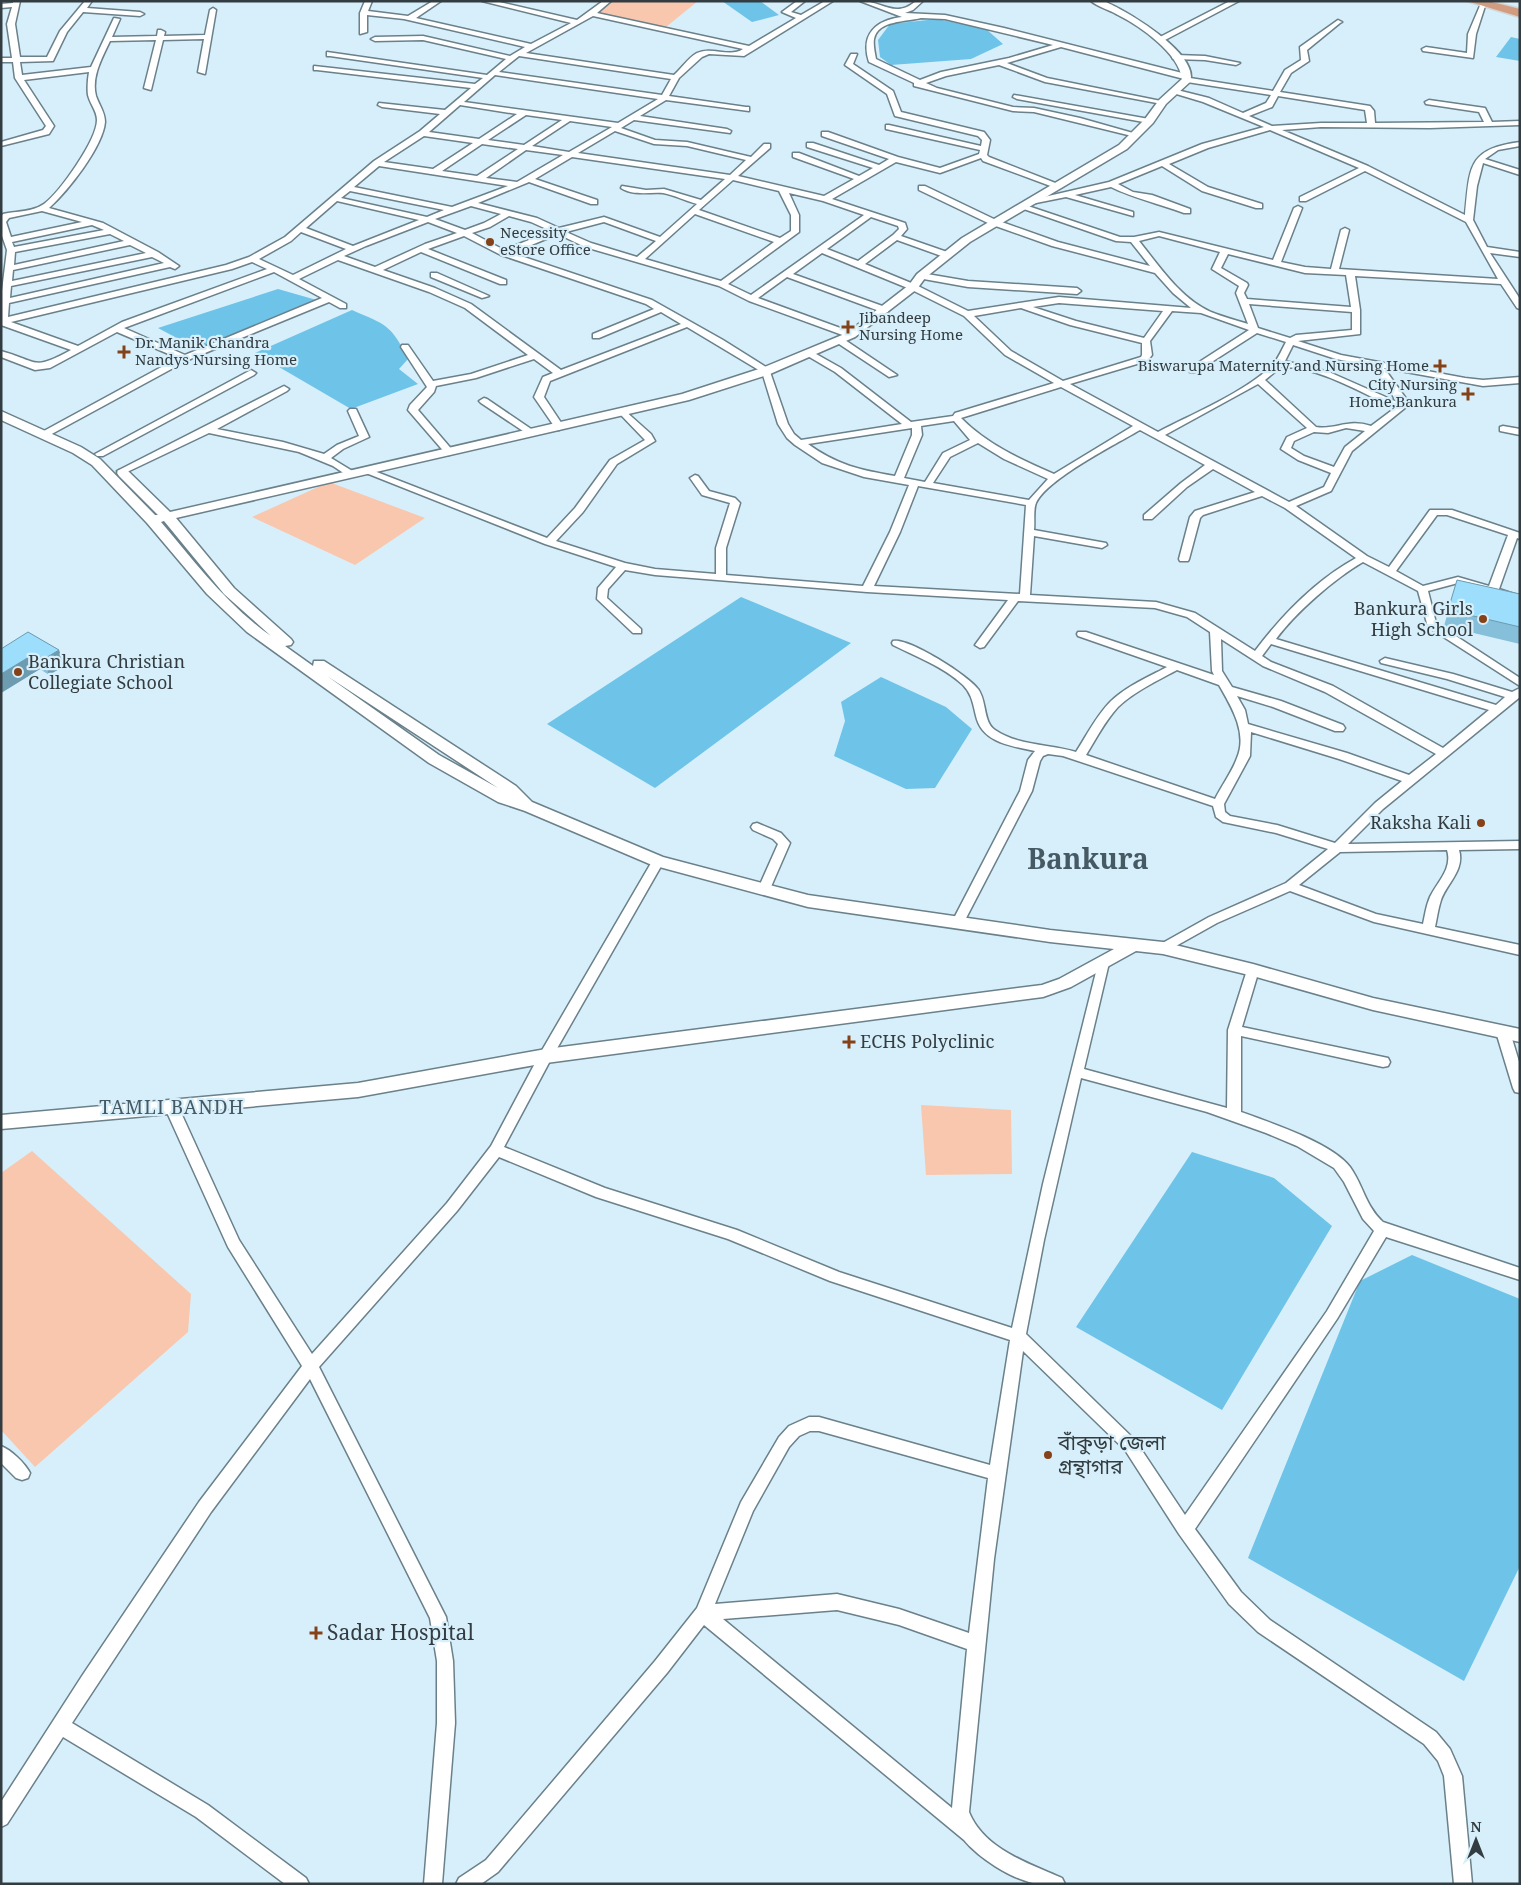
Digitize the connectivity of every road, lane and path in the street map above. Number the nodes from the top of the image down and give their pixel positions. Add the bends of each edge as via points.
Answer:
1 (89, 1) edge
2 (369, 1) edge
3 (438, 1) edge
4 (487, 1) edge
5 (608, 1) edge
6 (802, 1) edge
7 (830, 1) edge
8 (862, 1) edge
9 (920, 1) edge
10 (1095, 1) edge
11 (1236, 1) edge
12 (873, 2) edge
13 (1478, 2) edge
14 (16, 3) edge
15 (1, 6) edge
16 (81, 10) junction
17 (213, 10) dead end
18 (1520, 12) edge
19 (364, 13) junction
20 (140, 14) dead end
21 (592, 14) junction
22 (899, 14) junction
23 (12, 16) junction
24 (1, 17) edge
25 (919, 17) junction
26 (410, 18) junction
27 (803, 18) junction
28 (116, 19) dead end
29 (578, 22) junction
30 (1338, 22) dead end
31 (161, 30) junction
32 (111, 31) junction
33 (363, 32) dead end
34 (208, 33) junction
35 (1162, 38) junction
36 (108, 39) junction
37 (159, 39) junction
38 (375, 39) dead end
39 (1060, 44) junction
40 (533, 47) junction
41 (1426, 48) dead end
42 (751, 49) junction
43 (330, 54) dead end
44 (514, 56) junction
45 (854, 56) dead end
46 (1176, 57) junction
47 (1, 60) edge
48 (16, 60) junction
49 (1001, 63) junction
50 (1236, 63) dead end
51 (317, 68) dead end
52 (94, 69) junction
53 (891, 71) junction
54 (202, 72) dead end
55 (882, 73) dead end
56 (575, 74) junction
57 (492, 75) junction
58 (676, 77) junction
59 (19, 78) junction
60 (1186, 80) junction
61 (917, 84) junction
62 (478, 87) junction
63 (148, 88) dead end
64 (1176, 91) junction
65 (1277, 93) junction
66 (665, 96) junction
67 (1017, 97) dead end
68 (1201, 98) junction
69 (459, 102) junction
70 (1162, 102) junction
71 (1429, 102) dead end
72 (382, 105) dead end
73 (746, 109) dead end
74 (646, 110) junction
75 (523, 112) junction
76 (447, 113) junction
77 (1242, 116) junction
78 (635, 118) junction
79 (568, 119) junction
80 (1149, 121) junction
81 (717, 122) dead end
82 (1520, 123) edge
83 (1489, 124) junction
84 (1371, 125) junction
85 (889, 127) dead end
86 (619, 128) junction
87 (1270, 128) junction
88 (727, 131) dead end
89 (424, 133) junction
90 (825, 134) dead end
91 (1136, 135) junction
92 (480, 141) junction
93 (1, 144) edge
94 (810, 144) dead end
95 (1520, 144) edge
96 (767, 146) dead end
97 (524, 147) junction
98 (984, 152) junction
99 (572, 154) junction
100 (796, 155) dead end
101 (751, 159) junction
102 (896, 159) junction
103 (1480, 160) junction
104 (377, 164) junction
105 (1164, 164) junction
106 (880, 168) junction
107 (1365, 168) junction
108 (433, 173) junction
109 (1520, 173) edge
110 (730, 178) junction
111 (478, 179) junction
112 (528, 179) junction
113 (860, 179) junction
114 (1112, 184) junction
115 (518, 185) junction
116 (349, 188) junction
117 (625, 188) dead end
118 (782, 188) junction
119 (922, 188) dead end
120 (1063, 191) junction
121 (336, 199) junction
122 (826, 199) junction
123 (594, 202) dead end
124 (702, 203) junction
125 (473, 204) junction
126 (1258, 206) dead end
127 (1022, 207) junction
128 (42, 209) junction
129 (456, 210) junction
130 (693, 211) junction
131 (1187, 211) dead end
132 (509, 213) junction
133 (870, 214) junction
134 (1130, 214) dead end
135 (427, 219) junction
136 (1469, 220) junction
137 (993, 222) junction
138 (94, 223) junction
139 (300, 229) junction
140 (1345, 230) dead end
141 (112, 231) junction
142 (558, 231) junction
143 (466, 233) junction
144 (896, 237) junction
145 (8, 240) junction
146 (661, 240) junction
147 (1134, 240) junction
148 (132, 242) junction
149 (782, 242) junction
150 (1484, 248) junction
151 (354, 249) junction
152 (421, 249) junction
153 (820, 249) junction
154 (11, 250) junction
155 (1225, 251) junction
156 (504, 253) junction
157 (155, 254) junction
158 (947, 255) junction
159 (1520, 255) edge
160 (338, 257) junction
161 (252, 259) junction
162 (639, 260) junction
163 (172, 264) junction
164 (457, 264) junction
165 (1276, 264) junction
166 (858, 265) junction
167 (1130, 265) junction
168 (10, 268) junction
169 (275, 269) junction
170 (376, 270) junction
171 (1159, 271) junction
172 (1334, 272) junction
173 (1350, 273) junction
174 (786, 274) junction
175 (193, 275) junction
176 (434, 275) junction
177 (921, 276) junction
178 (294, 278) junction
179 (504, 282) dead end
180 (1503, 282) junction
181 (9, 284) junction
182 (722, 284) junction
183 (417, 285) junction
184 (913, 287) junction
185 (1077, 291) dead end
186 (485, 296) dead end
187 (328, 299) junction
188 (752, 299) junction
189 (7, 301) junction
190 (1244, 301) junction
191 (1020, 305) junction
192 (343, 306) dead end
193 (1520, 306) edge
194 (661, 309) junction
195 (1169, 309) junction
196 (885, 310) junction
197 (1356, 310) junction
198 (1202, 311) junction
199 (967, 314) junction
200 (2, 322) edge
201 (688, 324) junction
202 (116, 328) junction
203 (1255, 330) junction
204 (851, 335) junction
205 (596, 336) dead end
206 (839, 340) junction
207 (1146, 341) junction
208 (1290, 341) junction
209 (405, 347) dead end
210 (76, 349) junction
211 (809, 353) junction
212 (1, 354) edge
213 (536, 355) junction
214 (185, 358) junction
215 (1279, 363) junction
216 (1376, 364) junction
217 (1193, 370) dead end
218 (766, 371) junction
219 (559, 372) junction
220 (251, 373) dead end
221 (892, 375) dead end
222 (1259, 380) junction
223 (1520, 380) edge
224 (430, 384) junction
225 (1061, 384) junction
226 (284, 389) dead end
227 (484, 401) dead end
228 (1, 408) edge
229 (1401, 408) junction
230 (353, 411) dead end
231 (623, 412) junction
232 (1, 416) edge
233 (956, 418) junction
234 (913, 424) junction
235 (1141, 425) junction
236 (559, 427) junction
237 (1313, 429) junction
238 (1503, 429) dead end
239 (208, 430) junction
240 (1372, 430) junction
241 (50, 432) junction
242 (1520, 432) edge
243 (532, 433) junction
244 (974, 436) junction
245 (1158, 436) junction
246 (798, 443) junction
247 (449, 452) junction
248 (100, 454) junction
249 (325, 458) junction
250 (1213, 464) junction
251 (122, 471) junction
252 (366, 471) junction
253 (1337, 472) junction
254 (350, 474) junction
255 (695, 478) dead end
256 (1054, 478) junction
257 (899, 479) junction
258 (915, 482) junction
259 (928, 484) junction
260 (1264, 492) junction
261 (1031, 502) junction
262 (1289, 506) junction
263 (167, 516) junction
264 (1148, 517) dead end
265 (152, 520) junction
266 (1029, 532) junction
267 (1516, 535) edge
268 (549, 542) junction
269 (1102, 545) dead end
270 (1362, 558) junction
271 (1184, 560) dead end
272 (623, 566) junction
273 (1390, 573) junction
274 (721, 576) junction
275 (867, 589) junction
276 (1422, 590) junction
277 (1493, 590) junction
278 (1020, 598) junction
279 (1520, 599) edge
280 (1215, 630) junction
281 (637, 631) dead end
282 (1082, 634) dead end
283 (1269, 640) junction
284 (896, 643) dead end
285 (980, 645) dead end
286 (1256, 657) junction
287 (1385, 661) dead end
288 (1177, 666) junction
289 (1520, 683) edge
290 (1225, 686) junction
291 (1517, 694) edge
292 (1497, 709) junction
293 (1243, 726) junction
294 (1339, 728) dead end
295 (1046, 750) junction
296 (1443, 753) junction
297 (1079, 757) junction
298 (1410, 780) junction
299 (1218, 804) junction
300 (530, 807) junction
301 (757, 827) dead end
302 (1520, 845) edge
303 (1452, 847) junction
304 (1337, 848) junction
305 (658, 861) junction
306 (1290, 886) junction
307 (764, 890) junction
308 (958, 922) junction
309 (1428, 931) junction
310 (1134, 945) junction
311 (1163, 948) junction
312 (1520, 950) edge
313 (1103, 963) junction
314 (1253, 970) junction
315 (1235, 1030) junction
316 (1503, 1032) junction
317 (1520, 1036) edge
318 (546, 1056) junction
319 (1383, 1062) dead end
320 (1077, 1072) junction
321 (1520, 1088) edge
322 (172, 1108) junction
323 (1234, 1117) junction
324 (1, 1122) edge
325 (496, 1150) junction
326 (1382, 1230) junction
327 (1520, 1274) edge
328 (1019, 1337) junction
329 (311, 1366) junction
330 (1, 1453) edge
331 (22, 1473) dead end
332 (998, 1474) junction
333 (1186, 1529) junction
334 (703, 1613) junction
335 (975, 1643) junction
336 (60, 1726) junction
337 (1, 1818) edge
338 (978, 1841) junction
339 (300, 1884) edge
340 (433, 1884) edge
341 (465, 1884) edge
342 (1056, 1884) edge
343 (1463, 1884) edge

1 - 16 street
2 - 19 street
3 - 26 street
4 - 29 street
5 - 21 street
6 - 27 street via 786,12
7 - 27 street
8 - 12 street
9 - 22 street
10 - 35 street via 1136,20
11 - 35 street
12 - 22 street
13 - 18 highway
13 - 41 street via 1470,56
14 - 15 street
14 - 23 street
16 - 20 street
16 - 48 street via 64,32 50,59
17 - 34 street
19 - 26 street
19 - 33 street
21 - 29 street
21 - 42 street
22 - 25 street
23 - 24 street
23 - 48 street
25 - 39 street via 956,19
25 - 53 street via 885,22 872,34 872,60
26 - 40 street
27 - 42 street
28 - 32 street
29 - 40 street
30 - 65 street via 1302,49 1305,61 1288,72
31 - 32 street
31 - 34 street
31 - 37 street
32 - 36 street
34 - 37 street
34 - 54 street
35 - 46 street
36 - 37 street
36 - 52 street
37 - 63 street
38 - 44 street via 423,38
39 - 49 street
39 - 60 street
40 - 44 street
42 - 58 street via 735,56 698,55
43 - 57 street
44 - 56 street
44 - 57 street
45 - 98 street via 849,65 870,76 890,93 898,114 981,134 986,140
46 - 50 street
46 - 60 street via 1186,71
47 - 48 street
48 - 59 street
49 - 61 street via 944,74
49 - 70 street via 1045,80
51 - 62 street
52 - 59 street
52 - 128 street via 92,95 100,114 99,132 67,183
53 - 55 street
53 - 61 street
56 - 57 street
56 - 58 street
56 - 66 street
57 - 62 street
58 - 66 street
59 - 93 street via 50,126 46,132
60 - 64 street
60 - 65 street
60 - 68 street
61 - 91 street via 1013,110 1041,111
62 - 69 street
64 - 68 street
64 - 70 street
65 - 77 street via 1269,105
65 - 84 street via 1367,108
66 - 73 street
66 - 74 street
67 - 80 street
68 - 77 street
69 - 75 street
69 - 76 street
70 - 80 street
71 - 83 street via 1482,110
72 - 76 street
74 - 78 street
74 - 81 street
75 - 79 street
75 - 92 street
76 - 89 street
77 - 87 street
78 - 86 street
78 - 88 street
79 - 86 street
79 - 97 street
80 - 91 street
82 - 83 street
83 - 84 street
84 - 87 street
85 - 98 street
86 - 99 street
86 - 101 street via 654,142 687,144
87 - 105 street via 1205,146
87 - 107 street
89 - 92 street
89 - 104 street
90 - 102 street
91 - 120 street
92 - 97 street
92 - 108 street
94 - 106 street
95 - 103 street via 1494,149
96 - 101 street
97 - 99 street
97 - 111 street
98 - 102 street via 940,171
98 - 120 street via 991,161
99 - 110 street
99 - 112 street
100 - 113 street
101 - 110 street
102 - 106 street
103 - 109 street
103 - 136 street
104 - 108 street
104 - 116 street
105 - 114 street
105 - 126 street via 1205,189
106 - 113 street
107 - 136 street
107 - 165 street via 1301,204
108 - 111 street
110 - 118 street
110 - 124 street
111 - 115 street
112 - 115 street
112 - 123 street
113 - 122 street
114 - 120 street
114 - 131 street via 1131,194 1149,196
115 - 125 street
116 - 121 street
116 - 129 street
117 - 124 street via 664,191
118 - 122 street
118 - 149 street via 797,227
119 - 137 street
120 - 127 street
120 - 134 street
121 - 135 street
121 - 139 street
122 - 133 street
124 - 130 street
125 - 129 street
125 - 132 street
127 - 137 street
127 - 147 street via 1119,239
128 - 138 street
128 - 145 street via 3,219
129 - 135 street
130 - 146 street
130 - 149 street
132 - 142 street
132 - 143 street
133 - 144 street via 902,225
133 - 153 street
135 - 143 street
135 - 151 street
136 - 150 street
137 - 158 street
137 - 167 street
138 - 141 street
138 - 145 street
139 - 151 street
139 - 161 street
140 - 172 street
141 - 148 street
141 - 154 street
142 - 146 street via 597,220 609,220
142 - 156 street
142 - 162 street via 588,246
143 - 152 street
143 - 156 street
144 - 158 street
144 - 166 street
145 - 154 street
146 - 162 street
147 - 155 street via 1159,234
147 - 167 street
147 - 171 street
148 - 157 street
148 - 168 street
149 - 182 street
150 - 159 street
150 - 180 street
151 - 160 street
152 - 164 street
152 - 170 street
153 - 166 street
153 - 174 street
154 - 168 street
155 - 165 street
155 - 190 street via 1217,272 1244,285 1240,293
156 - 194 street via 638,298
157 - 163 street
157 - 181 street
158 - 177 street
160 - 170 street
160 - 178 street
161 - 169 street
161 - 175 street
162 - 182 street
163 - 175 street
163 - 189 street
164 - 176 street
164 - 179 street
165 - 172 street
166 - 184 street
167 - 171 street
168 - 181 street
169 - 178 street
169 - 202 street
170 - 183 street
171 - 198 street via 1180,294
172 - 173 street
173 - 180 street
173 - 197 street
174 - 188 street
174 - 196 street
175 - 200 street
176 - 183 street
176 - 186 street
177 - 184 street
177 - 185 street via 968,284
178 - 187 street
180 - 193 street
181 - 189 street
182 - 188 street
183 - 213 street via 468,306
184 - 196 street
184 - 199 street
187 - 192 street
187 - 214 street
188 - 204 street
189 - 200 street
190 - 197 street
190 - 203 street
191 - 195 street via 1071,300
191 - 199 street
191 - 207 street via 1073,323
194 - 201 street
194 - 205 street
195 - 198 street
195 - 207 street
196 - 204 street
197 - 208 street via 1357,329 1353,333 1303,336
198 - 203 street
199 - 225 street via 1008,353
200 - 210 street
201 - 218 street
201 - 219 street
202 - 210 street
202 - 214 street
203 - 208 street
203 - 217 street
204 - 206 street
206 - 211 street
206 - 221 street
207 - 225 street via 1147,355 1144,359
208 - 215 street
208 - 216 street via 1339,357
209 - 224 street
210 - 212 street via 43,367
211 - 218 street
211 - 234 street
213 - 219 street
213 - 224 street via 473,376
214 - 241 street
215 - 222 street
215 - 229 street via 1304,366
216 - 223 street via 1483,383
216 - 229 street via 1402,400
218 - 231 street via 725,386
218 - 246 street via 783,424
219 - 236 street via 543,382 539,397
220 - 248 street
222 - 237 street
222 - 245 street
224 - 247 street via 431,390 413,406 413,410
225 - 233 street via 975,409
225 - 235 street
226 - 239 street
227 - 243 street
228 - 241 street
229 - 240 street
230 - 249 street via 364,437 340,447
231 - 236 street
231 - 268 street via 650,441 613,462 579,510
232 - 241 street
233 - 234 street
233 - 244 street
234 - 246 street
234 - 257 street via 917,435
235 - 245 street
235 - 256 street
236 - 243 street
237 - 240 street via 1324,430 1354,423
237 - 253 street via 1290,439 1286,449
238 - 242 street
239 - 249 street
239 - 251 street
240 - 253 street via 1348,449
241 - 248 street
241 - 265 street via 96,462
243 - 247 street
244 - 256 street via 1007,457
244 - 259 street via 975,441 946,455
245 - 250 street
246 - 257 street via 825,461 843,468
247 - 252 street
248 - 251 street
249 - 254 street
250 - 260 street
250 - 264 street
251 - 263 street
252 - 254 street
252 - 268 street
253 - 262 street via 1328,489
254 - 263 street
255 - 274 street via 705,493 735,503 721,548
256 - 261 street
257 - 258 street
258 - 259 street
258 - 275 street
259 - 261 street
260 - 262 street
260 - 271 street via 1198,513
261 - 266 street
262 - 270 street
263 - 265 street
263 - 300 street via 230,591 284,640 511,790
265 - 300 street via 212,591 252,630 434,759 502,798
266 - 269 street
266 - 278 street
267 - 273 street via 1448,512 1434,512
267 - 277 street
268 - 272 street
270 - 273 street
270 - 283 street via 1342,570 1282,623
272 - 274 street via 655,572
272 - 281 street via 603,588 602,599
273 - 276 street
274 - 275 street
275 - 278 street
276 - 277 street via 1458,580
276 - 289 street via 1432,625
277 - 279 street
278 - 280 street via 1156,605 1191,615
278 - 285 street
280 - 286 street
280 - 290 street via 1218,671
282 - 288 street
283 - 286 street
283 - 292 street
284 - 295 street via 966,682 979,700 985,728 990,733
286 - 296 street via 1329,690
287 - 291 street
288 - 290 street
288 - 297 street via 1113,706
290 - 293 street via 1239,710
290 - 294 street
291 - 292 street
292 - 296 street
293 - 298 street
293 - 299 street via 1246,735 1244,756
295 - 297 street
295 - 308 street via 1034,760 1026,791
296 - 298 street
297 - 299 street
298 - 304 street
299 - 304 street via 1220,814 1227,819 1276,829
300 - 305 street
301 - 307 street via 784,843
302 - 303 street
303 - 304 street
303 - 309 street via 1457,860 1435,900
304 - 306 street
305 - 307 street
305 - 318 street
306 - 309 street via 1374,918
306 - 311 street via 1213,920
307 - 308 street via 808,901
308 - 310 street
309 - 312 street
310 - 311 street
310 - 313 street
311 - 314 street
313 - 318 street via 1043,991
313 - 320 street
314 - 315 street
314 - 316 street via 1373,1004
315 - 319 street
315 - 323 street
316 - 317 street
316 - 321 street
318 - 322 street via 358,1090
318 - 325 street
320 - 323 street
320 - 328 street
322 - 324 street
322 - 329 street via 233,1244
323 - 326 street via 1272,1128 1333,1159 1344,1168 1373,1223
325 - 328 street via 601,1193 732,1234 835,1277
325 - 329 street via 452,1207
326 - 327 street
326 - 333 street via 1332,1316
328 - 332 street
328 - 333 street via 1130,1445
329 - 336 street via 195,1522
329 - 340 street via 438,1617 445,1662 446,1723
330 - 331 street
332 - 334 street via 819,1424 809,1424 794,1431 784,1442 747,1507
332 - 335 street
333 - 343 street via 1235,1598 1264,1626 1430,1738 1444,1755 1453,1776
334 - 335 street via 837,1602 899,1617
334 - 338 street
334 - 341 street via 492,1866
335 - 338 street via 960,1812 970,1834
336 - 337 street
336 - 339 street via 202,1810
338 - 342 street via 1018,1867

